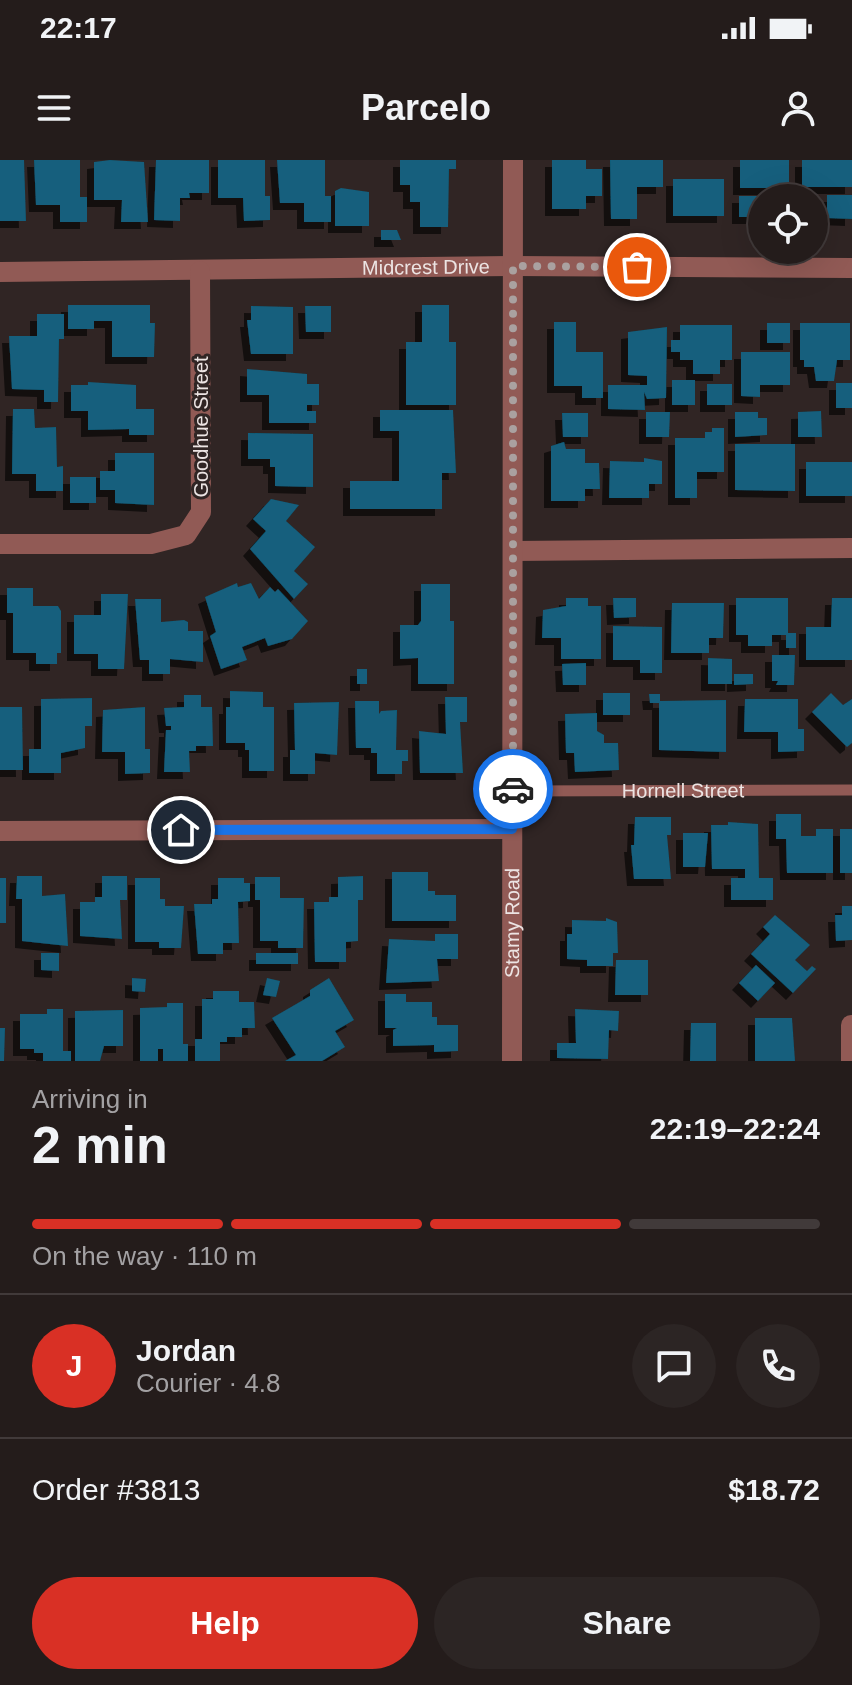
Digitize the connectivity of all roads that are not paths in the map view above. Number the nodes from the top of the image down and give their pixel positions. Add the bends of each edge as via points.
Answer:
1 (513, 160) edge
2 (513, 266) junction
3 (852, 268) edge
4 (200, 271) junction
5 (0, 272) edge
6 (0, 544) edge
7 (852, 548) edge
8 (513, 551) junction
9 (852, 790) edge
10 (513, 791) junction
11 (512, 829) junction
12 (0, 831) edge
13 (851, 1025) edge
14 (512, 1061) edge
15 (851, 1061) edge

1 - 2 street, Stamy Road
2 - 3 street, Midcrest Drive
2 - 4 street, Midcrest Drive
2 - 8 street, Stamy Road
4 - 5 street, Midcrest Drive
4 - 6 street, Goodhue Street via 201,512 186,535 151,544
7 - 8 street
8 - 10 street, Stamy Road
9 - 10 lane, Hornell Street
10 - 11 street, Stamy Road
11 - 12 street
11 - 14 street, Stamy Road
13 - 15 street

